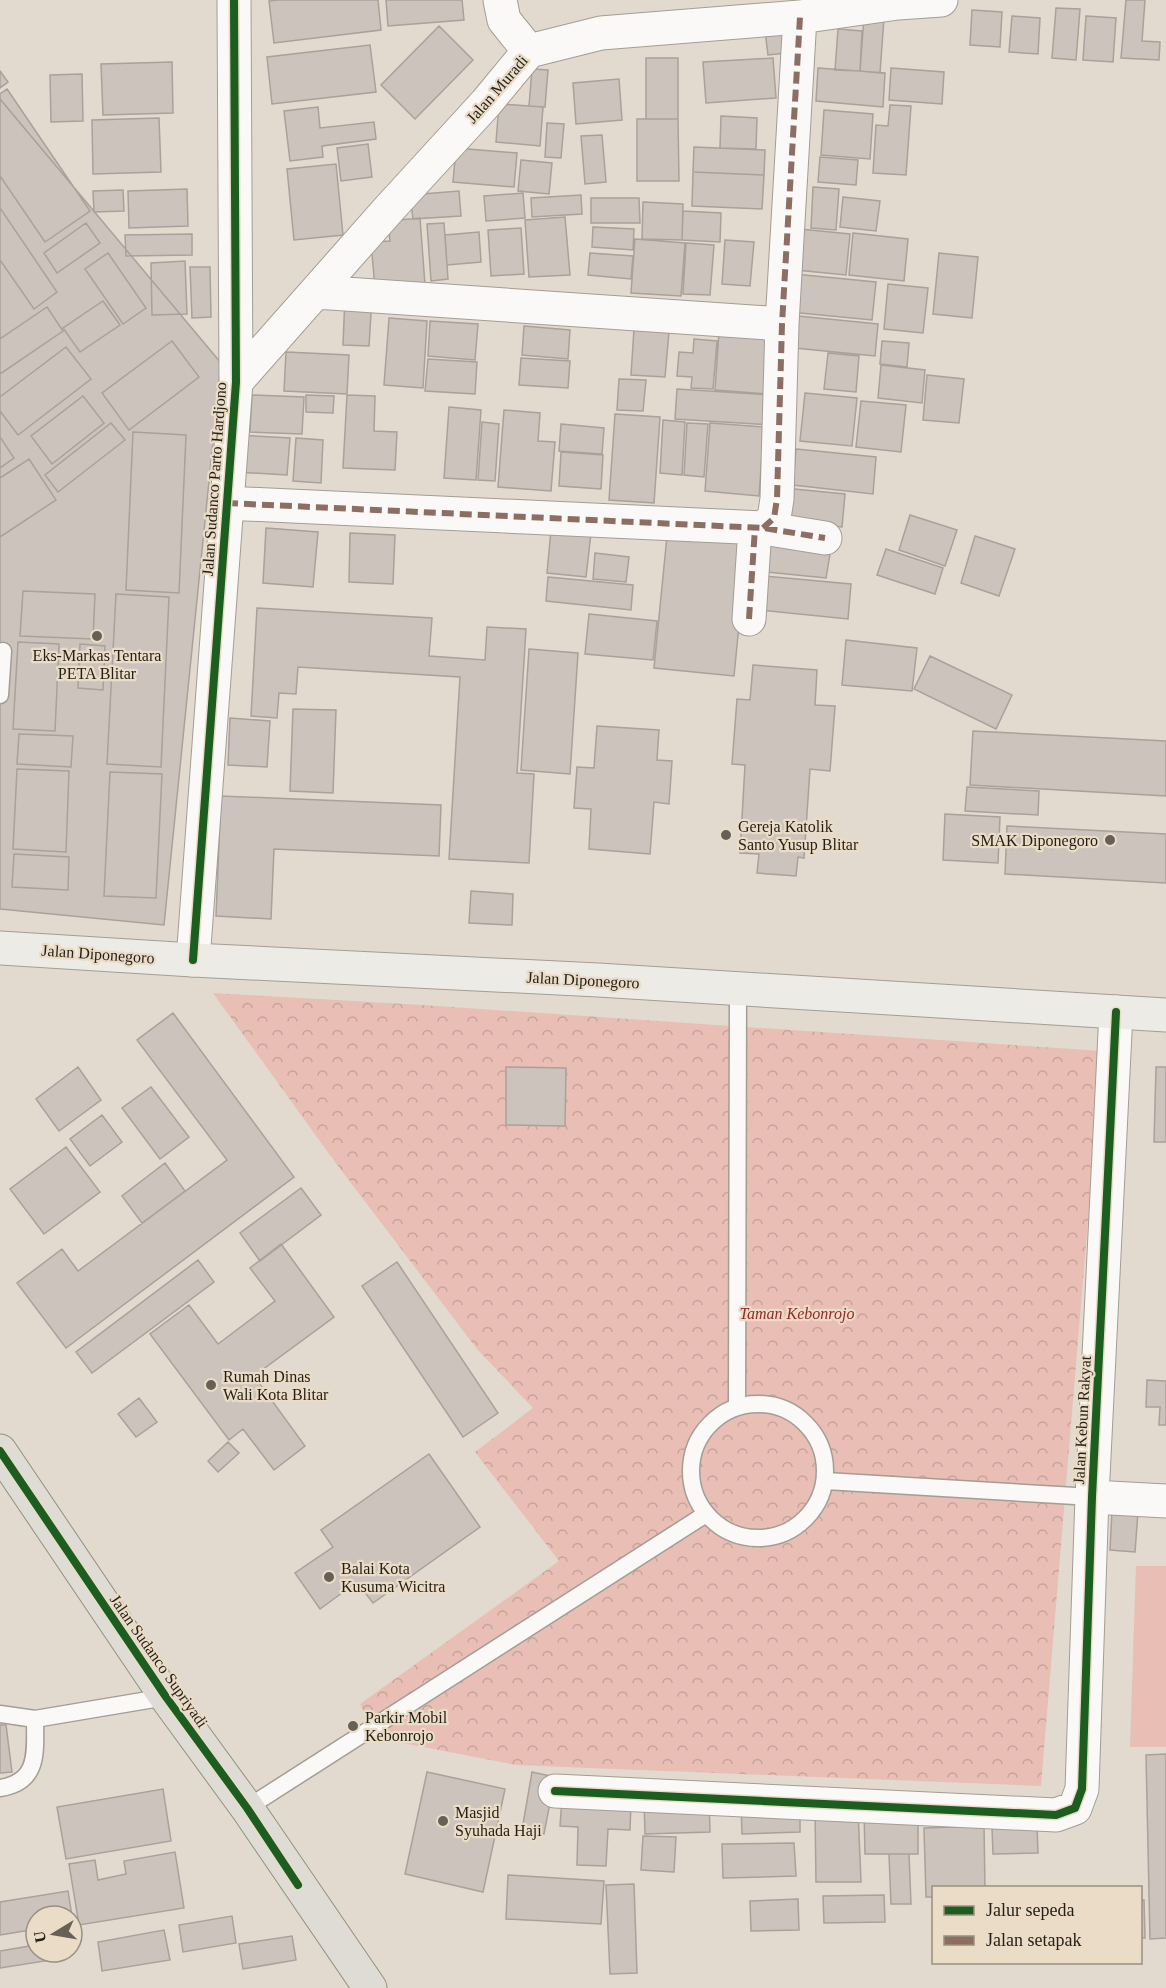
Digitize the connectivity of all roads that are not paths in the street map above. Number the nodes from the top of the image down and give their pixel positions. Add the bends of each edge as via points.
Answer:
1 (234, 0) edge
2 (500, 0) edge
3 (941, 0) edge
4 (714, 12) edge
5 (800, 17) junction
6 (529, 51) junction
7 (316, 292) junction
8 (782, 324) junction
9 (236, 382) junction
10 (226, 503) junction
11 (759, 528) junction
12 (825, 538) dead end
13 (749, 618) dead end
14 (3, 651) dead end
15 (0, 695) edge
16 (0, 948) edge
17 (193, 960) junction
18 (738, 989) junction
19 (1116, 1011) junction
20 (1166, 1015) edge
21 (737, 1406) junction
22 (6, 1471) edge
23 (826, 1481) junction
24 (1092, 1497) junction
25 (1166, 1501) edge
26 (705, 1514) junction
27 (166, 1697) junction
28 (0, 1714) edge
29 (35, 1719) junction
30 (0, 1788) edge
31 (555, 1791) dead end
32 (247, 1808) junction
33 (370, 1988) edge

1 - 9 street, Jalan Sudanco Parto Hardjono
2 - 6 street via 504,20
3 - 5 street, Jalan Muradi
4 - 5 street, Jalan Muradi
4 - 6 street, Jalan Muradi
5 - 8 street
6 - 7 street, Jalan Muradi
7 - 8 street
7 - 9 street, Jalan Muradi
8 - 11 street via 777,499 774,518
9 - 10 street, Jalan Sudanco Parto Hardjono
10 - 11 street
10 - 17 street, Jalan Sudanco Parto Hardjono
11 - 12 street
11 - 13 street
14 - 15 lane
16 - 17 main road, Jalan Diponegoro
17 - 18 main road, Jalan Diponegoro
18 - 19 main road, Jalan Diponegoro
18 - 21 lane
19 - 20 main road, Jalan Diponegoro
19 - 24 street, Jalan Kebun Rakyat
21 - 23 lane via 761,1402 782,1406 810,1426 824,1451
21 - 26 lane via 711,1421 697,1441 690,1472 694,1493
22 - 27 main road, Jalan Sudanco Supriyadi
23 - 24 lane
23 - 26 lane via 813,1512 781,1536 757,1539 725,1530
24 - 25 street
24 - 31 street, Jalan Kebun Rakyat via 1082,1789 1075,1808 1056,1815
26 - 32 lane
27 - 29 lane
27 - 32 main road, Jalan Sudanco Supriyadi
28 - 29 lane
29 - 30 lane via 34,1762 23,1779
32 - 33 main road, Jalan Sudanco Supriyadi

